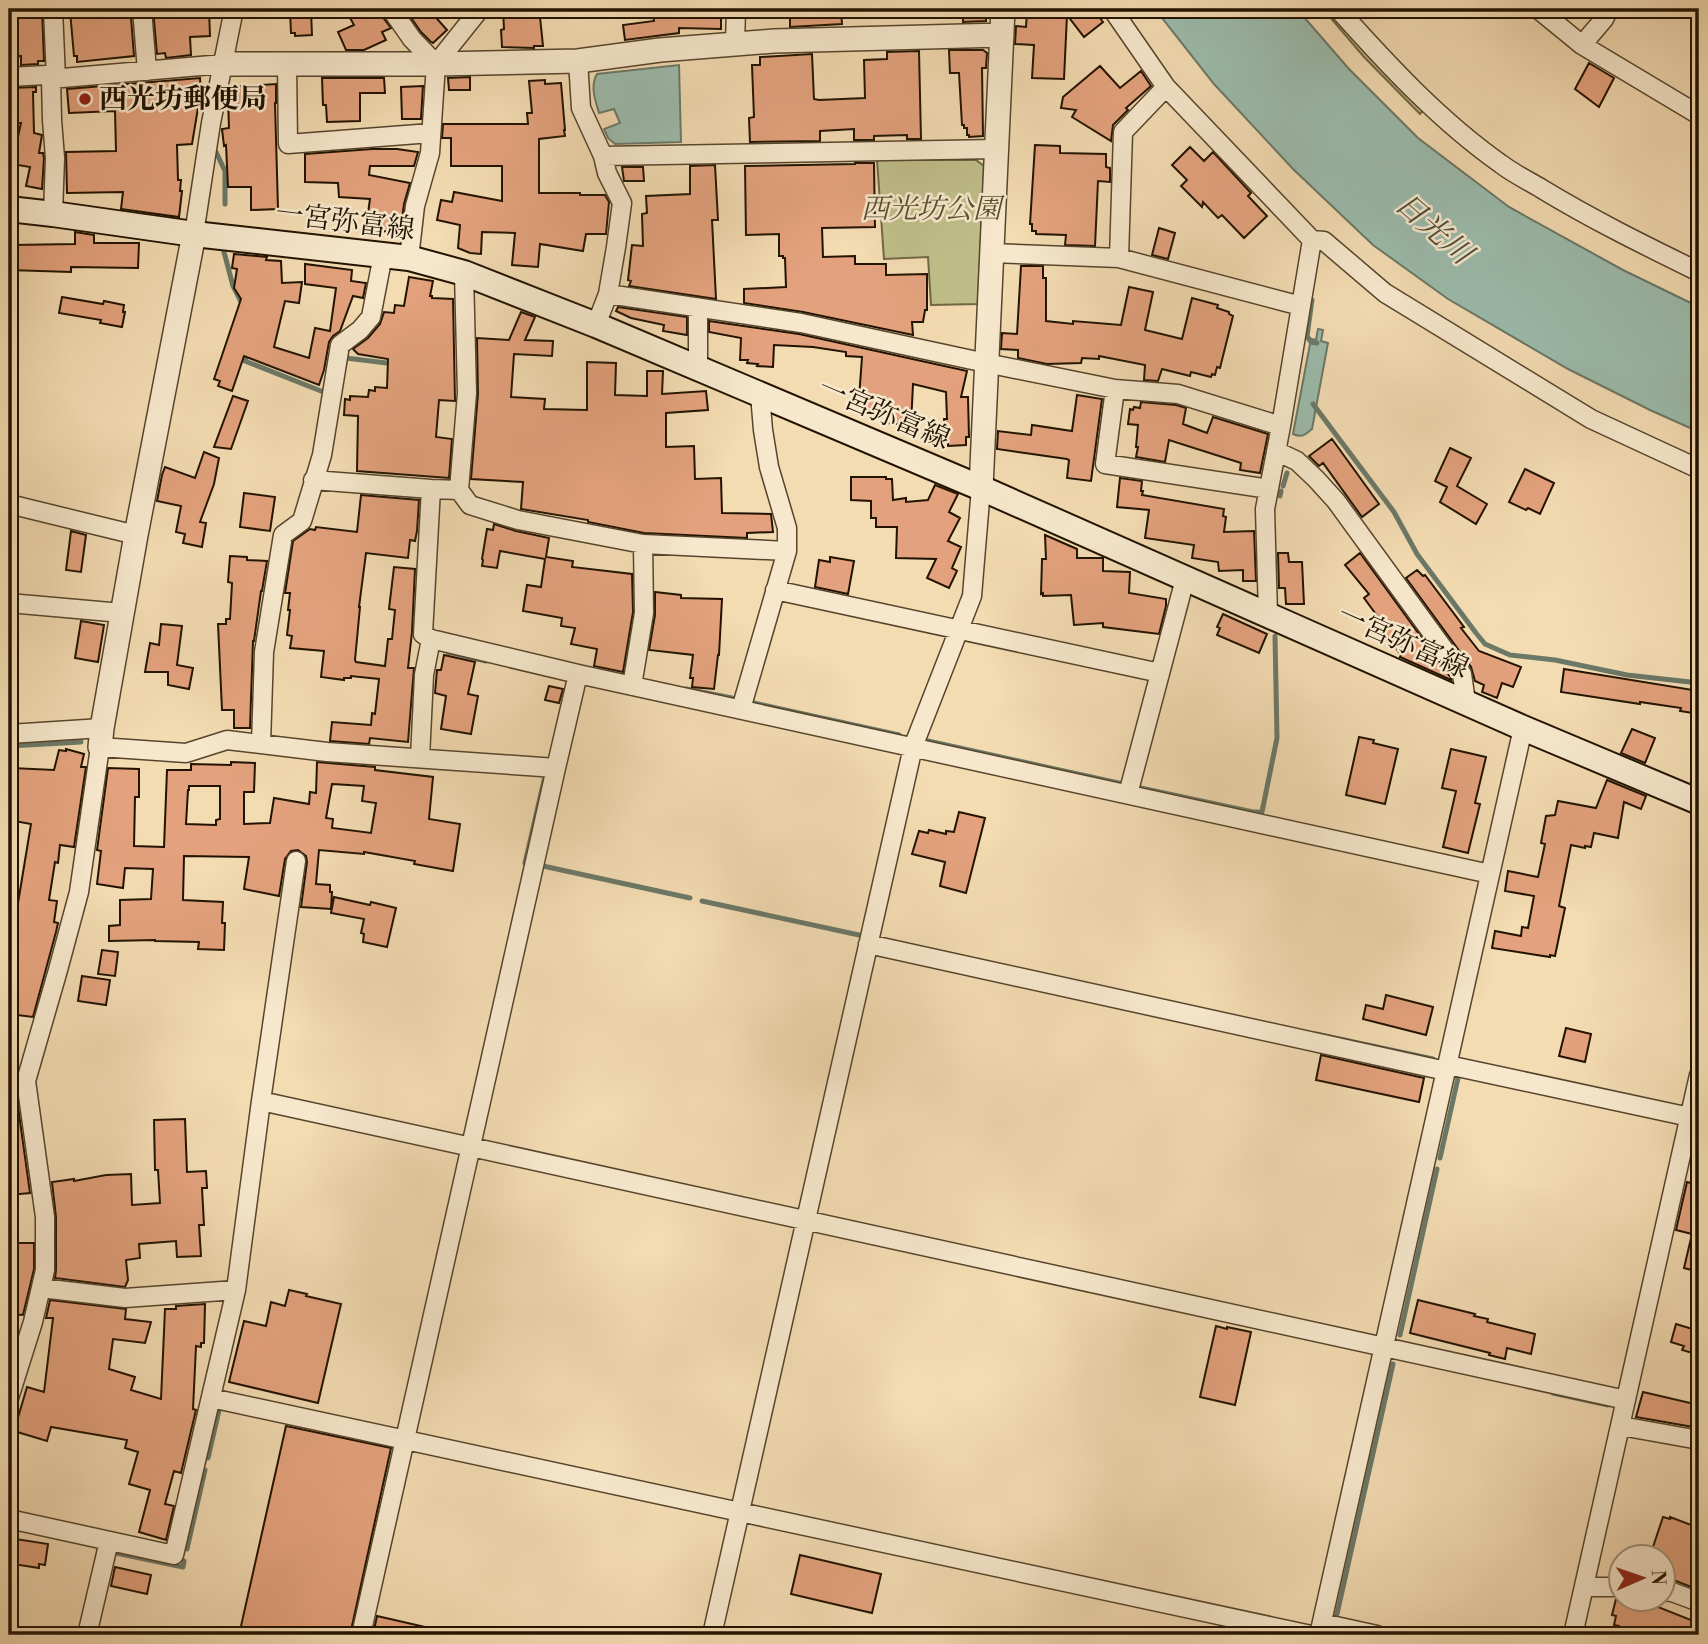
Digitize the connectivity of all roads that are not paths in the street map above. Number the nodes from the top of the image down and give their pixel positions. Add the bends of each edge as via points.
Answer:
1 (53, 9) edge
2 (142, 9) edge
3 (234, 9) edge
4 (391, 9) edge
5 (480, 9) edge
6 (736, 9) edge
7 (1003, 9) edge
8 (1112, 9) edge
9 (1338, 9) edge
10 (1538, 9) edge
11 (1609, 9) edge
12 (1002, 35) junction
13 (1586, 39) junction
14 (735, 44) junction
15 (578, 61) junction
16 (223, 64) junction
17 (287, 64) junction
18 (436, 64) junction
19 (147, 71) junction
20 (9, 77) edge
21 (54, 79) junction
22 (1166, 87) junction
23 (1699, 115) edge
24 (431, 133) junction
25 (996, 149) junction
26 (603, 156) junction
27 (9, 212) edge
28 (53, 214) junction
29 (194, 234) junction
30 (1312, 240) junction
31 (991, 253) junction
32 (383, 255) junction
33 (409, 258) junction
34 (1119, 258) junction
35 (1699, 272) edge
36 (464, 273) junction
37 (608, 293) junction
38 (1301, 306) junction
39 (698, 308) junction
40 (596, 325) junction
41 (986, 363) junction
42 (698, 368) junction
43 (1115, 389) junction
44 (760, 394) junction
45 (1281, 426) junction
46 (1276, 451) junction
47 (1699, 469) edge
48 (313, 480) junction
49 (981, 488) junction
50 (431, 489) junction
51 (1269, 489) junction
52 (459, 490) junction
53 (9, 504) edge
54 (135, 535) junction
55 (643, 544) junction
56 (787, 551) junction
57 (1185, 579) junction
58 (775, 590) junction
59 (9, 603) edge
60 (122, 613) junction
61 (1268, 615) junction
62 (959, 629) junction
63 (431, 639) junction
64 (1160, 673) junction
65 (578, 674) junction
66 (632, 686) junction
67 (1466, 702) junction
68 (741, 709) junction
69 (1523, 727) junction
70 (9, 734) edge
71 (101, 737) junction
72 (261, 744) junction
73 (913, 747) junction
74 (420, 758) junction
75 (556, 768) junction
76 (1128, 794) junction
77 (1699, 802) edge
78 (296, 861) dead end
79 (1490, 874) junction
80 (868, 944) junction
81 (1447, 1068) junction
82 (1699, 1075) edge
83 (17, 1081) edge
84 (261, 1101) junction
85 (1695, 1118) edge
86 (471, 1147) junction
87 (806, 1220) junction
88 (41, 1288) junction
89 (236, 1290) junction
90 (1384, 1347) junction
91 (9, 1398) edge
92 (211, 1398) junction
93 (1626, 1400) junction
94 (1621, 1426) junction
95 (405, 1440) junction
96 (1699, 1440) edge
97 (740, 1512) junction
98 (9, 1519) edge
99 (109, 1541) junction
100 (1585, 1587) junction
101 (1606, 1587) edge
102 (1676, 1593) edge
103 (1699, 1602) edge
104 (1317, 1631) edge
105 (88, 1635) edge
106 (361, 1635) edge
107 (712, 1635) edge
108 (1377, 1635) edge
109 (1573, 1635) edge

1 - 21 street
2 - 19 street
3 - 16 street
4 - 18 street
5 - 18 street
6 - 14 street
7 - 12 street
8 - 22 street
9 - 35 street via 1445,120 1502,165
10 - 13 street
11 - 13 street
12 - 14 street
12 - 25 street
13 - 23 street
14 - 15 street
15 - 18 street
15 - 26 street via 581,108
16 - 17 street
16 - 19 street
16 - 29 street
17 - 18 street
17 - 24 street via 288,144
18 - 24 street
19 - 21 street
20 - 21 street via 46,75
21 - 28 street
22 - 30 street
22 - 34 street via 1124,132
24 - 33 street
25 - 26 street
25 - 31 street
26 - 37 street via 622,203
27 - 28 main road, 一宮弥富線
28 - 29 main road, 一宮弥富線
29 - 32 main road, 一宮弥富線
29 - 54 street
30 - 38 street
30 - 47 street via 1324,241 1385,293 1591,419
31 - 34 street
31 - 41 street
32 - 33 main road, 一宮弥富線
32 - 48 street via 371,317 340,345 322,455
33 - 36 main road, 一宮弥富線
34 - 38 street
36 - 40 main road, 一宮弥富線
36 - 52 street via 467,393
37 - 39 street
37 - 40 street
38 - 45 street
39 - 41 street via 801,323
39 - 42 street
40 - 42 main road, 一宮弥富線
41 - 43 street
41 - 49 street
42 - 44 main road, 一宮弥富線
43 - 45 street via 1178,394
43 - 51 street via 1105,464
44 - 49 main road, 一宮弥富線
44 - 56 street via 769,467 787,528
45 - 46 street
46 - 51 street
46 - 67 street via 1297,461 1336,502 1462,674
48 - 50 street
48 - 72 street via 302,521 283,535 264,652
49 - 57 main road, 一宮弥富線
49 - 62 street via 972,596
50 - 52 street
50 - 63 street via 423,634
51 - 61 street via 1265,509
52 - 55 street via 470,505 518,520
53 - 54 street
54 - 60 street
55 - 56 street
55 - 66 street via 644,613
56 - 58 street
57 - 61 main road, 一宮弥富線
57 - 64 street
58 - 62 street
58 - 68 street
59 - 60 street
60 - 71 street
61 - 67 main road, 一宮弥富線
62 - 64 street
62 - 73 street
63 - 65 street
63 - 74 street via 424,675
64 - 76 street
65 - 66 street
65 - 75 street
66 - 68 street
67 - 69 main road, 一宮弥富線
68 - 73 street
69 - 77 main road, 一宮弥富線
69 - 79 street
70 - 71 street
71 - 72 street via 186,752 227,740
71 - 83 street via 79,892 58,970
72 - 74 street
73 - 76 street
73 - 80 street
74 - 75 street
75 - 86 street
76 - 79 street
78 - 84 street
79 - 81 street
80 - 81 street
80 - 87 street
81 - 85 street
81 - 90 street
82 - 85 street
83 - 88 street via 45,1217
84 - 86 street
84 - 89 street
85 - 93 street
86 - 87 street
86 - 95 street
87 - 90 street
87 - 97 street
88 - 89 street via 125,1298
88 - 91 street
89 - 92 street
90 - 93 street
90 - 104 street
92 - 95 street
92 - 99 street via 174,1555
93 - 94 street
94 - 96 street
94 - 100 street
95 - 97 street
95 - 106 street
97 - 104 street
97 - 107 street
98 - 99 street
99 - 105 street
100 - 101 street
100 - 109 street
102 - 103 street
104 - 108 street

